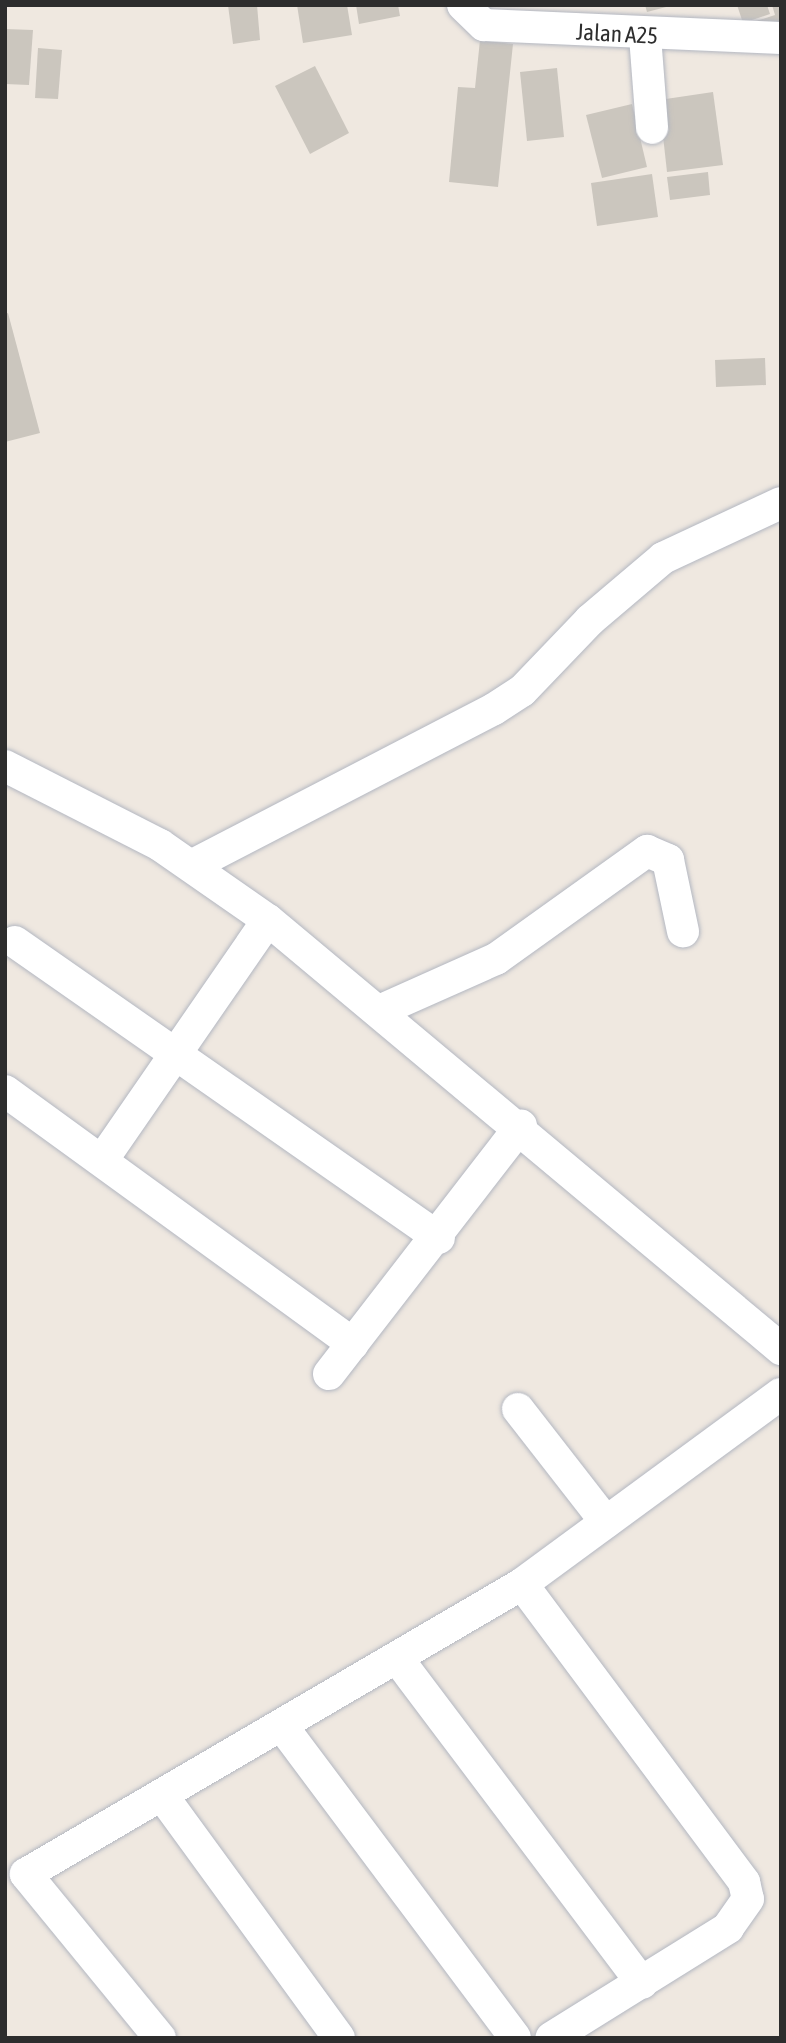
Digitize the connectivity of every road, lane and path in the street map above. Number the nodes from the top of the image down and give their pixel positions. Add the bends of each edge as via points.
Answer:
1 (463, 5) edge
2 (645, 36) junction
3 (781, 38) edge
4 (652, 128) dead end
5 (781, 503) edge
6 (5, 766) edge
7 (194, 865) junction
8 (268, 920) junction
9 (683, 931) dead end
10 (15, 942) dead end
11 (379, 1011) junction
12 (179, 1056) junction
13 (5, 1091) edge
14 (521, 1126) junction
15 (103, 1159) junction
16 (439, 1238) junction
17 (354, 1344) junction
18 (781, 1349) edge
19 (329, 1374) dead end
20 (781, 1394) edge
21 (518, 1409) dead end
22 (606, 1522) junction
23 (522, 1584) junction
24 (397, 1658) junction
25 (282, 1726) junction
26 (164, 1798) junction
27 (642, 1983) junction
28 (160, 2038) edge
29 (339, 2038) edge
30 (515, 2038) edge
31 (551, 2038) edge

1 - 2 street, Jalan A25 via 484,25
2 - 3 street, Jalan A25
2 - 4 street
5 - 7 street via 663,558 590,620 522,691 494,709
6 - 7 street
7 - 8 street
8 - 11 street
8 - 12 street
9 - 11 street via 668,859 647,851 496,959
10 - 12 street
11 - 14 street
12 - 15 street
12 - 16 street
13 - 15 street
14 - 16 street
14 - 18 street
15 - 17 street
16 - 17 street
17 - 19 street
20 - 22 street
21 - 22 street
22 - 23 street
23 - 24 street
23 - 27 street via 744,1882 748,1899 728,1928
24 - 25 street
24 - 27 street
25 - 26 street
25 - 30 street
26 - 28 street via 26,1874
26 - 29 street
27 - 31 street

